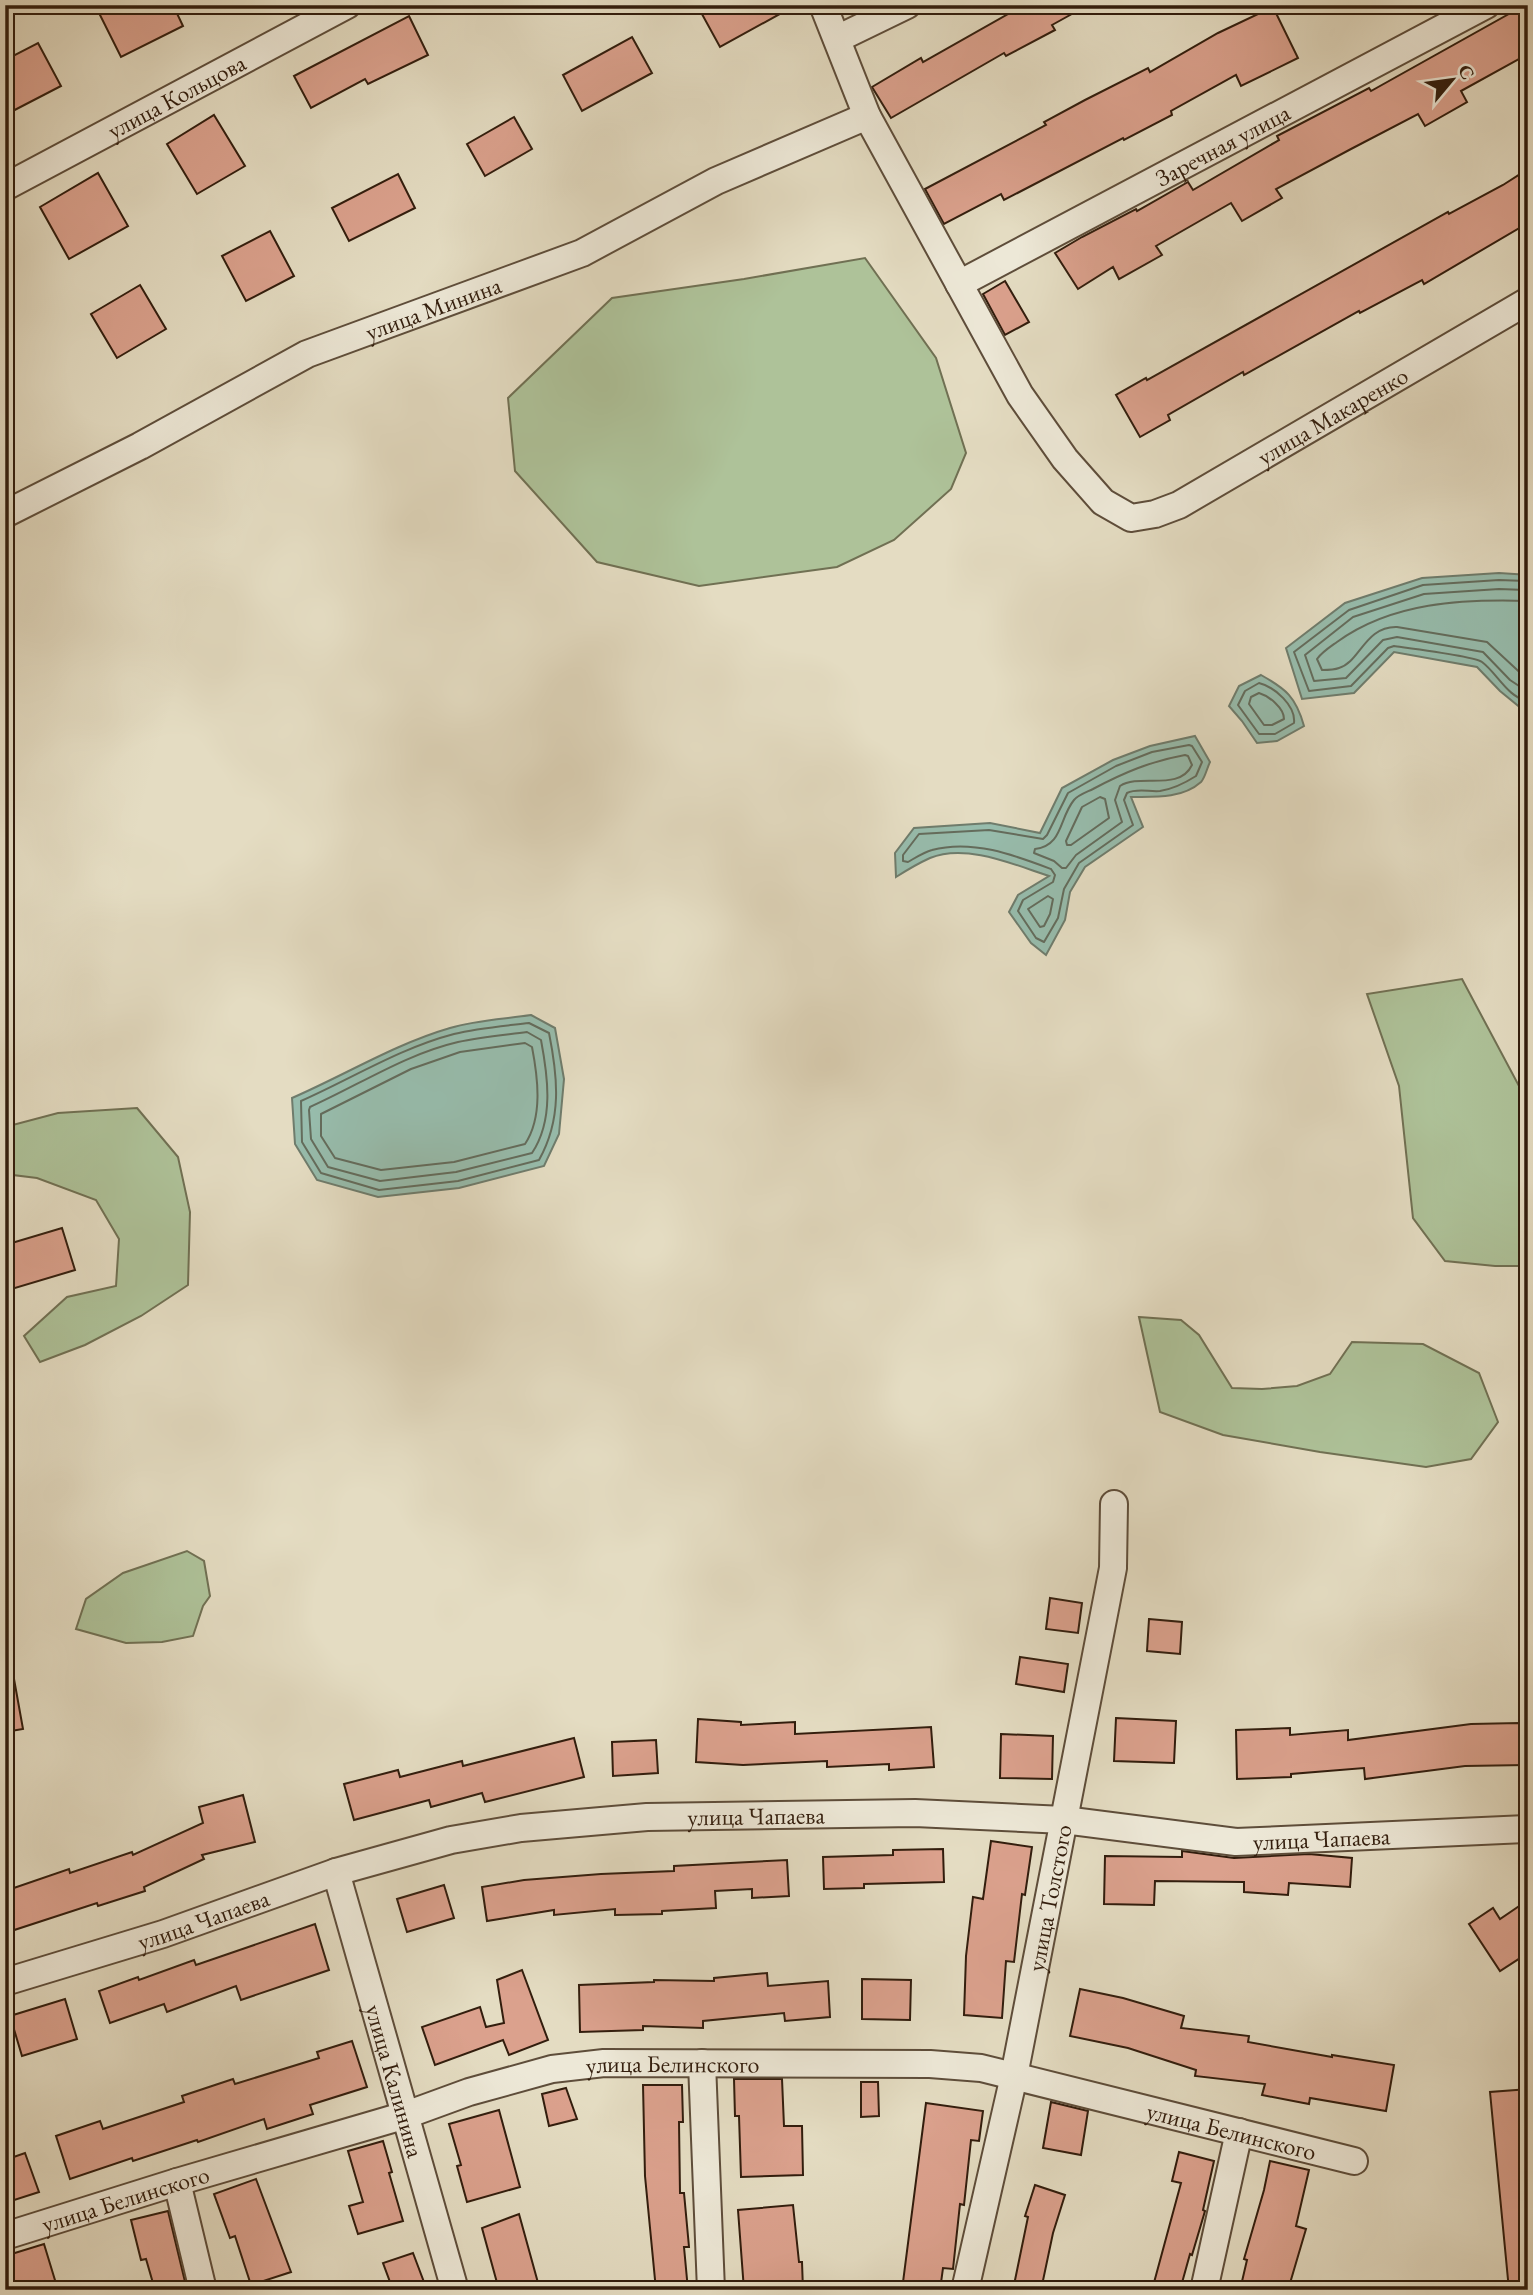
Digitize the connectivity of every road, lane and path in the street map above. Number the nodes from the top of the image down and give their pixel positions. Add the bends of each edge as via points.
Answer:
1 (346, 5) edge
2 (823, 5) edge
3 (907, 5) edge
4 (1486, 5) edge
5 (837, 39) junction
6 (867, 116) junction
7 (5, 187) edge
8 (959, 284) junction
9 (1528, 301) edge
10 (5, 514) edge
11 (1114, 1504) dead end
12 (1063, 1820) junction
13 (1528, 1829) edge
14 (336, 1871) junction
15 (5, 1982) edge
16 (702, 2063) junction
17 (1014, 2076) junction
18 (405, 2115) junction
19 (1240, 2132) junction
20 (1354, 2161) dead end
21 (177, 2182) junction
22 (5, 2236) edge
23 (203, 2290) edge
24 (455, 2290) edge
25 (711, 2290) edge
26 (965, 2290) edge
27 (1204, 2290) edge

1 - 7 street, улица Кольцова
2 - 5 street
3 - 5 street
4 - 8 street, Заречная улица
5 - 6 street
6 - 8 street
6 - 10 street, улица Минина via 716,181 582,253 307,354
8 - 9 street, улица Макаренко via 1020,395 1065,460 1103,502 1130,518 1179,505
11 - 12 street, улица Толстого via 1113,1568
12 - 13 street, улица Чапаева via 1236,1842
12 - 14 street, улица Чапаева via 915,1813 634,1818 450,1840
12 - 17 street, улица Толстого
14 - 15 street, улица Чапаева via 163,1934
14 - 18 street, улица Калинина
16 - 17 street, улица Белинского via 930,2064
16 - 18 street, улица Белинского via 604,2063 552,2069
16 - 25 street
17 - 19 street, улица Белинского
17 - 26 street, улица Толстого
18 - 21 street, улица Белинского
18 - 24 street, улица Калинина
19 - 20 street, улица Белинского
19 - 27 street
21 - 22 street, улица Белинского
21 - 23 street

